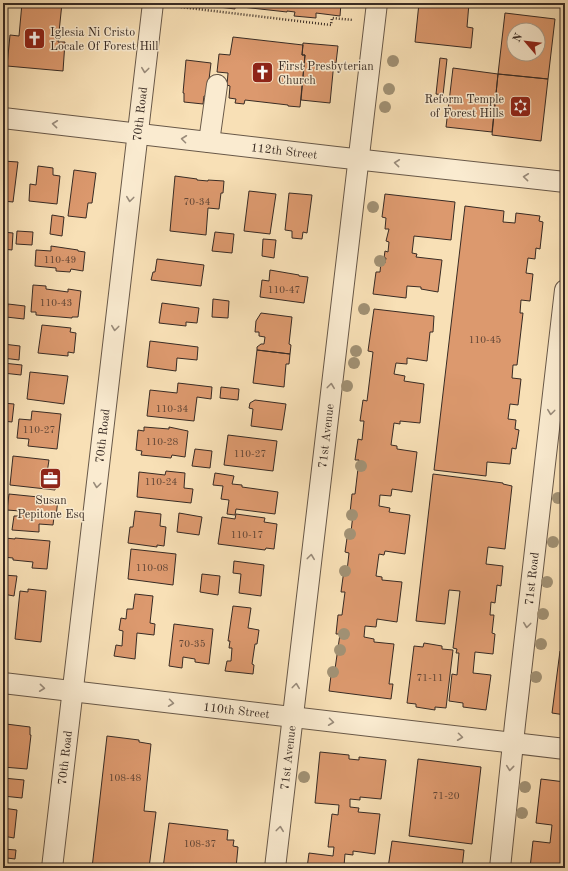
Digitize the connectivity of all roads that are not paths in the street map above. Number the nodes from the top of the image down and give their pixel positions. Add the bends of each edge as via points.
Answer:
1 (376, 3) edge
2 (161, 4) edge
3 (217, 85) dead end
4 (3, 118) edge
5 (138, 133) junction
6 (209, 142) junction
7 (358, 159) junction
8 (565, 182) edge
9 (565, 290) edge
10 (3, 684) edge
11 (73, 691) junction
12 (293, 717) junction
13 (513, 743) junction
14 (565, 749) edge
15 (52, 868) edge
16 (275, 868) edge
17 (500, 868) edge

1 - 7 street, 71st Avenue
2 -> 5 street, 70th Road
3 - 6 street
5 -> 4 street, 112th Street
6 -> 5 street, 112th Street
5 -> 11 street, 70th Road
6 - 7 street, 112th Street
8 -> 7 street, 112th Street
12 -> 7 street, 71st Avenue
9 -> 13 street, 71st Road
10 -> 11 street, 110th Street
11 -> 12 street, 110th Street
11 - 15 street, 70th Road
12 -> 13 street, 110th Street
16 -> 12 street, 71st Avenue
13 - 14 street, 110th Street
13 -> 17 street, 71st Road

